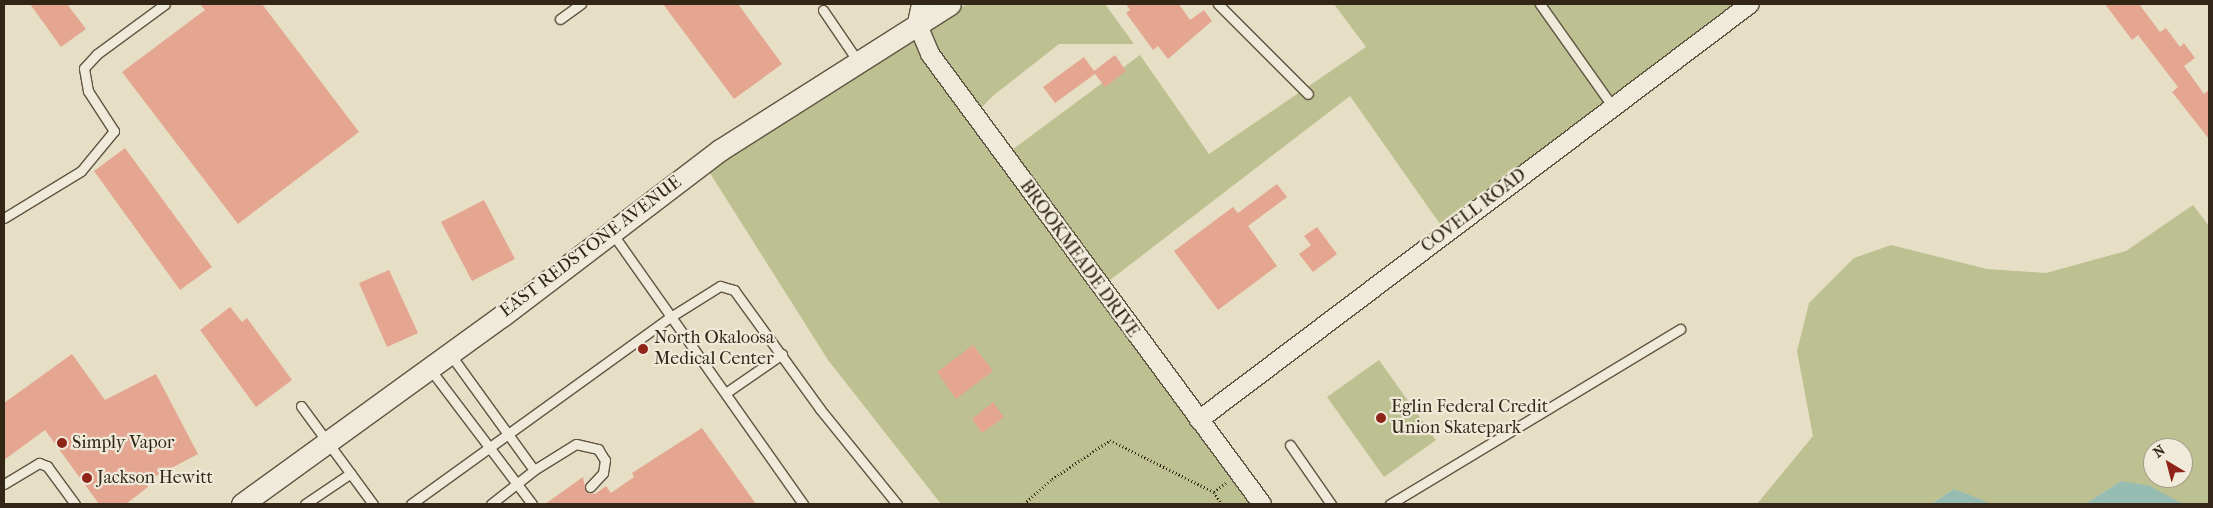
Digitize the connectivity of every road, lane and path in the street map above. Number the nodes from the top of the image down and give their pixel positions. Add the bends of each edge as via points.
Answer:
1 (165, 4) edge
2 (581, 4) edge
3 (950, 4) edge
4 (1218, 4) edge
5 (1750, 4) edge
6 (1543, 5) edge
7 (823, 10) dead end
8 (919, 14) edge
9 (560, 19) dead end
10 (857, 60) junction
11 (1308, 94) dead end
12 (1613, 107) junction
13 (4, 218) edge
14 (610, 230) junction
15 (672, 316) junction
16 (1680, 329) dead end
17 (450, 354) junction
18 (782, 354) junction
19 (429, 369) junction
20 (727, 392) junction
21 (301, 406) dead end
22 (1199, 420) junction
23 (507, 435) junction
24 (328, 442) junction
25 (1290, 445) dead end
26 (490, 447) junction
27 (534, 470) junction
28 (351, 473) junction
29 (5, 481) edge
30 (516, 486) junction
31 (590, 487) dead end
32 (74, 504) edge
33 (242, 504) edge
34 (306, 504) edge
35 (373, 504) edge
36 (411, 504) edge
37 (490, 504) edge
38 (532, 504) edge
39 (803, 504) edge
40 (897, 504) edge
41 (1024, 504) edge
42 (1222, 504) edge
43 (1262, 504) edge
44 (1331, 504) edge
45 (1390, 504) edge

1 - 13 lane via 97,54 84,68 88,91 114,131 81,171
2 - 9 lane
3 - 8 street, EAST REDSTONE AVENUE
4 - 11 lane
5 - 12 street, COVELL ROAD
6 - 12 lane
7 - 10 lane
8 - 10 street, EAST REDSTONE AVENUE
8 - 22 street, BROOKMEADE DRIVE via 930,54
10 - 14 street, EAST REDSTONE AVENUE via 720,150
12 - 22 street, COVELL ROAD
14 - 15 lane
14 - 17 street, EAST REDSTONE AVENUE
15 - 18 lane via 710,290 720,286 734,290
15 - 20 lane
15 - 23 lane
16 - 45 lane
17 - 19 street, EAST REDSTONE AVENUE
17 - 23 lane
18 - 20 lane
18 - 40 lane via 820,409
19 - 24 street, EAST REDSTONE AVENUE
19 - 26 lane
20 - 39 lane
21 - 24 lane
22 - 43 street, BROOKMEADE DRIVE
23 - 26 lane
23 - 27 lane
24 - 28 lane
24 - 33 street, EAST REDSTONE AVENUE
25 - 44 lane
26 - 30 lane
26 - 36 lane
27 - 30 lane
27 - 31 lane via 576,444 598,449 605,460 603,473
28 - 34 lane
28 - 35 lane
29 - 32 lane via 39,463 47,466
30 - 37 lane
30 - 38 lane
41 - 42 path via 1052,479 1110,440 1214,492

